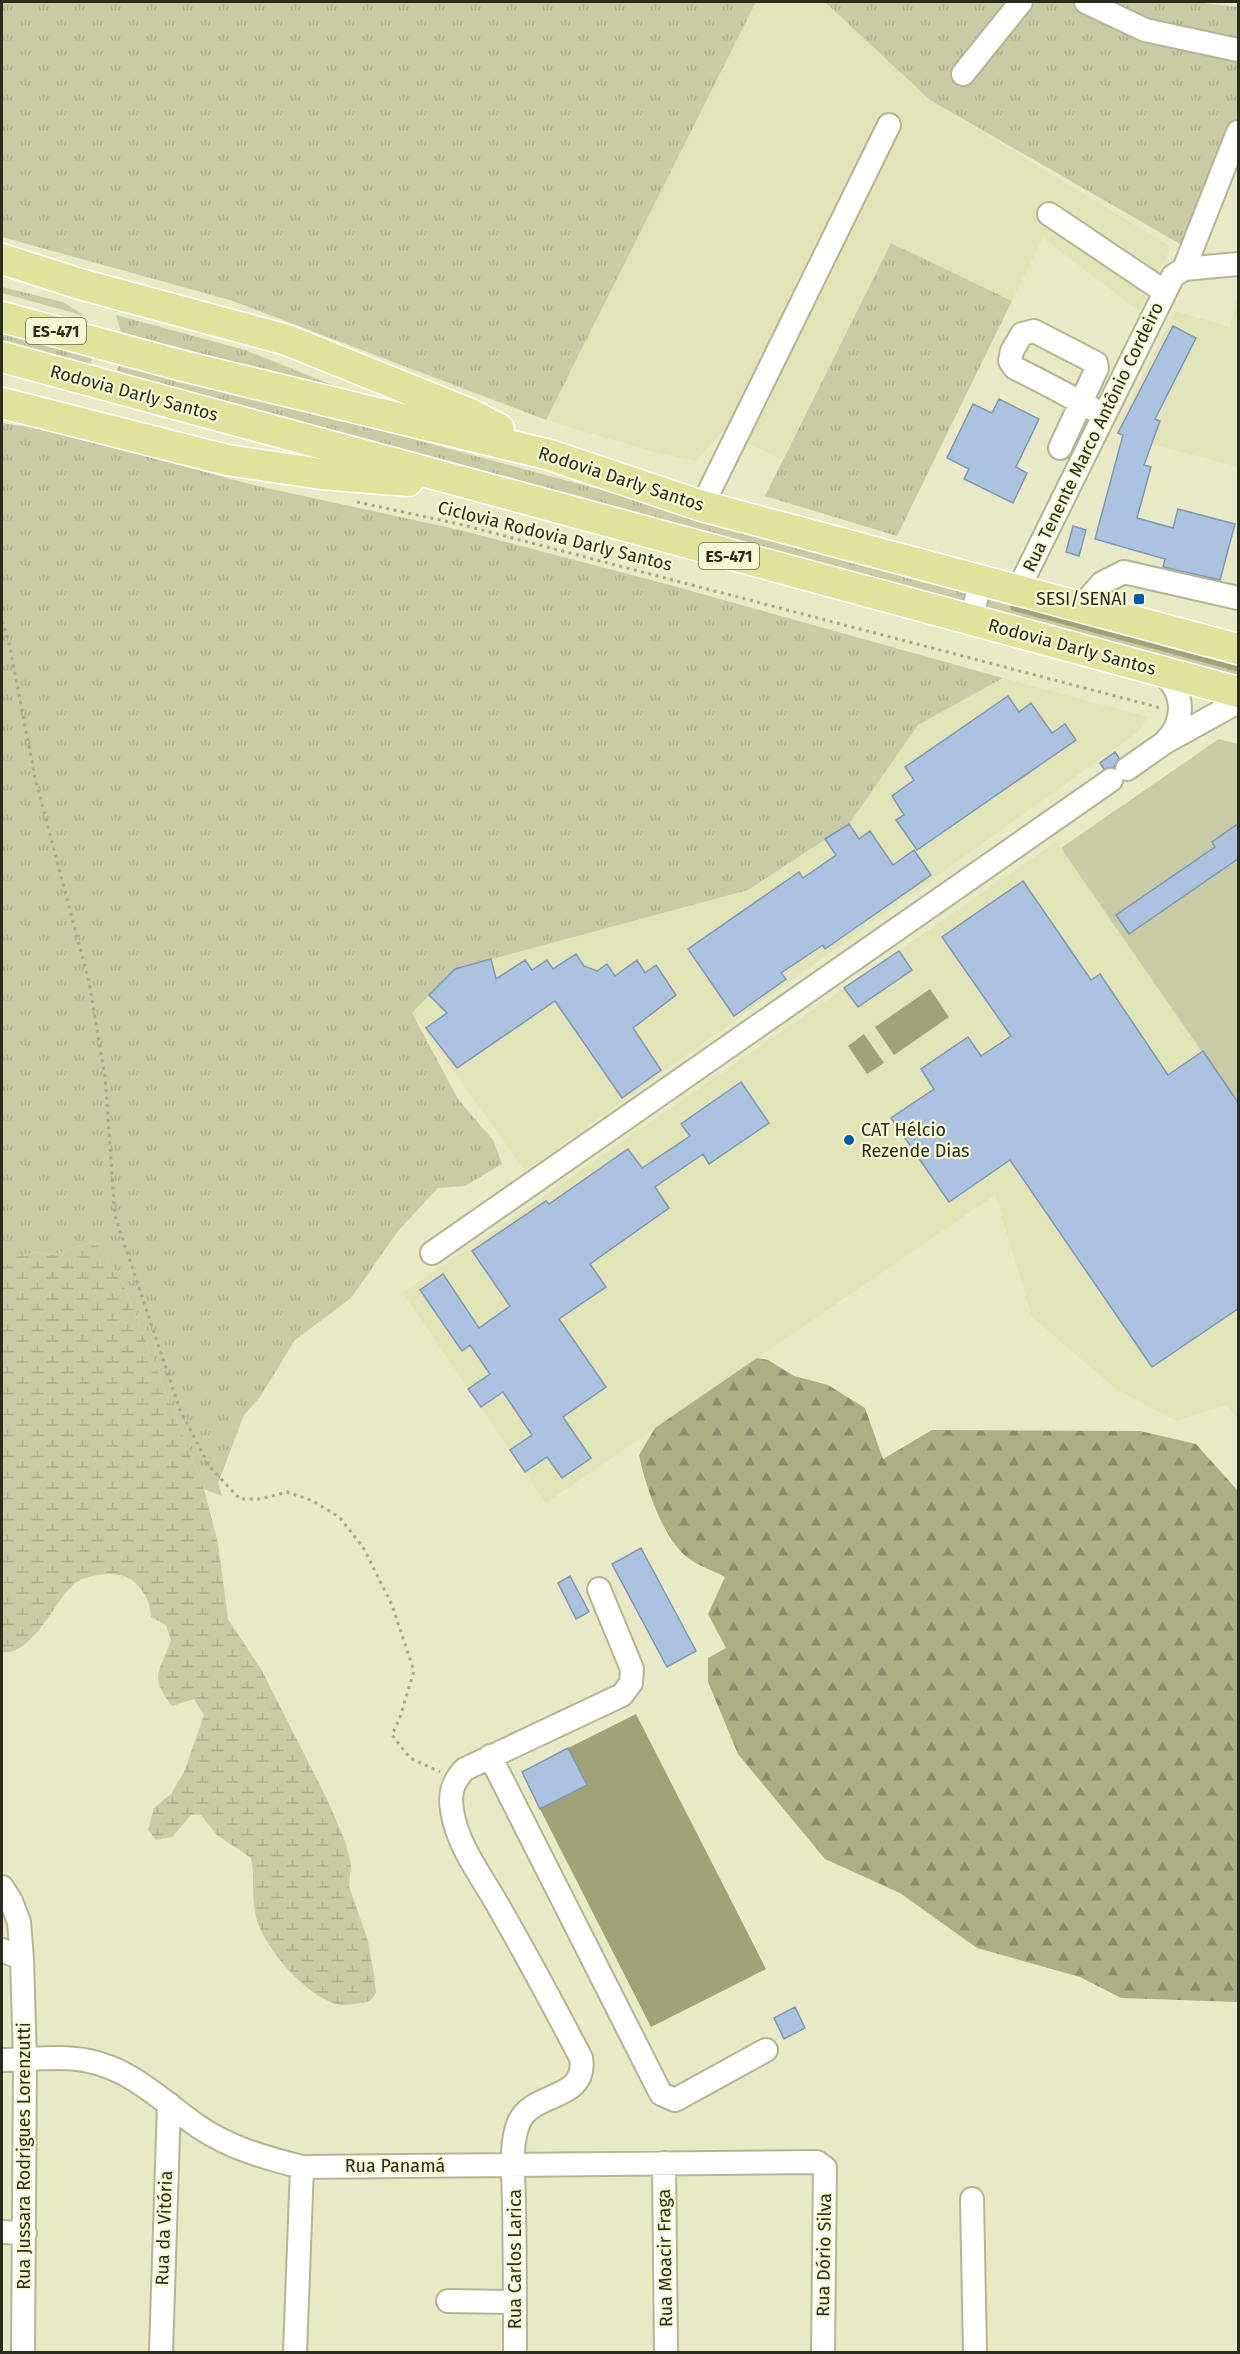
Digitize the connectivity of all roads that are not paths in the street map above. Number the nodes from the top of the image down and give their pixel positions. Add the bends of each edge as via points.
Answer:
1 (1021, 2) edge
2 (1086, 2) edge
3 (1239, 50) edge
4 (963, 74) dead end
5 (889, 125) dead end
6 (1239, 132) edge
7 (1049, 214) dead end
8 (2, 259) edge
9 (1239, 264) edge
10 (1185, 269) junction
11 (1167, 288) junction
12 (2, 317) edge
13 (2, 357) edge
14 (2, 403) edge
15 (1104, 415) junction
16 (1060, 448) dead end
17 (550, 455) junction
18 (465, 484) junction
19 (702, 506) junction
20 (981, 580) junction
21 (1018, 590) junction
22 (1239, 598) edge
23 (1081, 607) junction
24 (971, 619) junction
25 (1239, 649) edge
26 (1156, 670) junction
27 (1239, 692) edge
28 (1239, 702) edge
29 (1164, 743) junction
30 (432, 1253) dead end
31 (599, 1589) dead end
32 (490, 1756) junction
33 (2, 1887) edge
34 (12, 1955) edge
35 (766, 2050) dead end
36 (2, 2060) edge
37 (25, 2060) junction
38 (169, 2104) junction
39 (817, 2162) joint
40 (664, 2163) junction
41 (514, 2166) junction
42 (302, 2167) junction
43 (972, 2199) dead end
44 (2, 2232) edge
45 (25, 2233) junction
46 (448, 2301) dead end
47 (515, 2302) junction
48 (23, 2352) edge
49 (161, 2352) edge
50 (295, 2352) edge
51 (515, 2352) edge
52 (666, 2352) edge
53 (823, 2352) edge
54 (975, 2352) edge

1 - 4 street
2 - 3 street via 1145,30
5 - 19 street
6 - 10 street
7 - 11 street
8 - 17 main road via 287,340 470,414
9 - 10 street
10 - 11 street via 1173,276
11 - 15 street, Rua Tenente Marco Antônio Cordeiro
12 - 17 main road, Rodovia Darly Santos / ES-471 via 183,366
13 - 18 main road, Rodovia Darly Santos / ES-471
14 - 18 main road via 175,448 258,465 342,476
15 - 16 street via 1082,403
15 - 21 street, Rua Tenente Marco Antônio Cordeiro
17 - 19 main road, Rodovia Darly Santos / ES-471
18 - 24 main road, Rodovia Darly Santos / ES-471
19 - 20 main road, Rodovia Darly Santos / ES-471
20 - 21 main road, Rodovia Darly Santos / ES-471
20 - 24 street
21 - 23 main road, Rodovia Darly Santos / ES-471
22 - 23 street via 1124,572 1102,583
23 - 25 main road, Rodovia Darly Santos / ES-471
24 - 26 main road, Rodovia Darly Santos / ES-471
26 - 27 main road, Rodovia Darly Santos / ES-471
26 - 29 street via 1175,688 1180,712 1177,727
28 - 29 street
29 - 30 street
31 - 32 street via 632,1669 631,1683 622,1695
32 - 35 street via 661,2094 675,2100
32 - 41 street, Rua Carlos Larica via 465,1769 456,1779 451,1794 459,1836 583,2067 572,2088 529,2110 520,2121
33 - 34 street, Rua Jussara Rodrigues Lorenzutti via 20,1922
34 - 37 street, Rua Jussara Rodrigues Lorenzutti
36 - 37 street, Rua Panamá
37 - 38 street, Rua Panamá via 89,2060 145,2085
37 - 45 street, Rua Jussara Rodrigues Lorenzutti
38 - 42 street, Rua Panamá via 219,2139 260,2156
38 - 49 street, Rua da Vitória
39 - 40 street, Rua Panamá
39 - 53 street, Rua Dório Silva via 825,2168
40 - 41 street, Rua Panamá
40 - 52 street, Rua Moacir Fraga
41 - 42 street, Rua Panamá
41 - 47 street, Rua Carlos Larica
42 - 50 street
43 - 54 street
44 - 45 street
45 - 48 street, Rua Jussara Rodrigues Lorenzutti
46 - 47 street
47 - 51 street, Rua Carlos Larica

